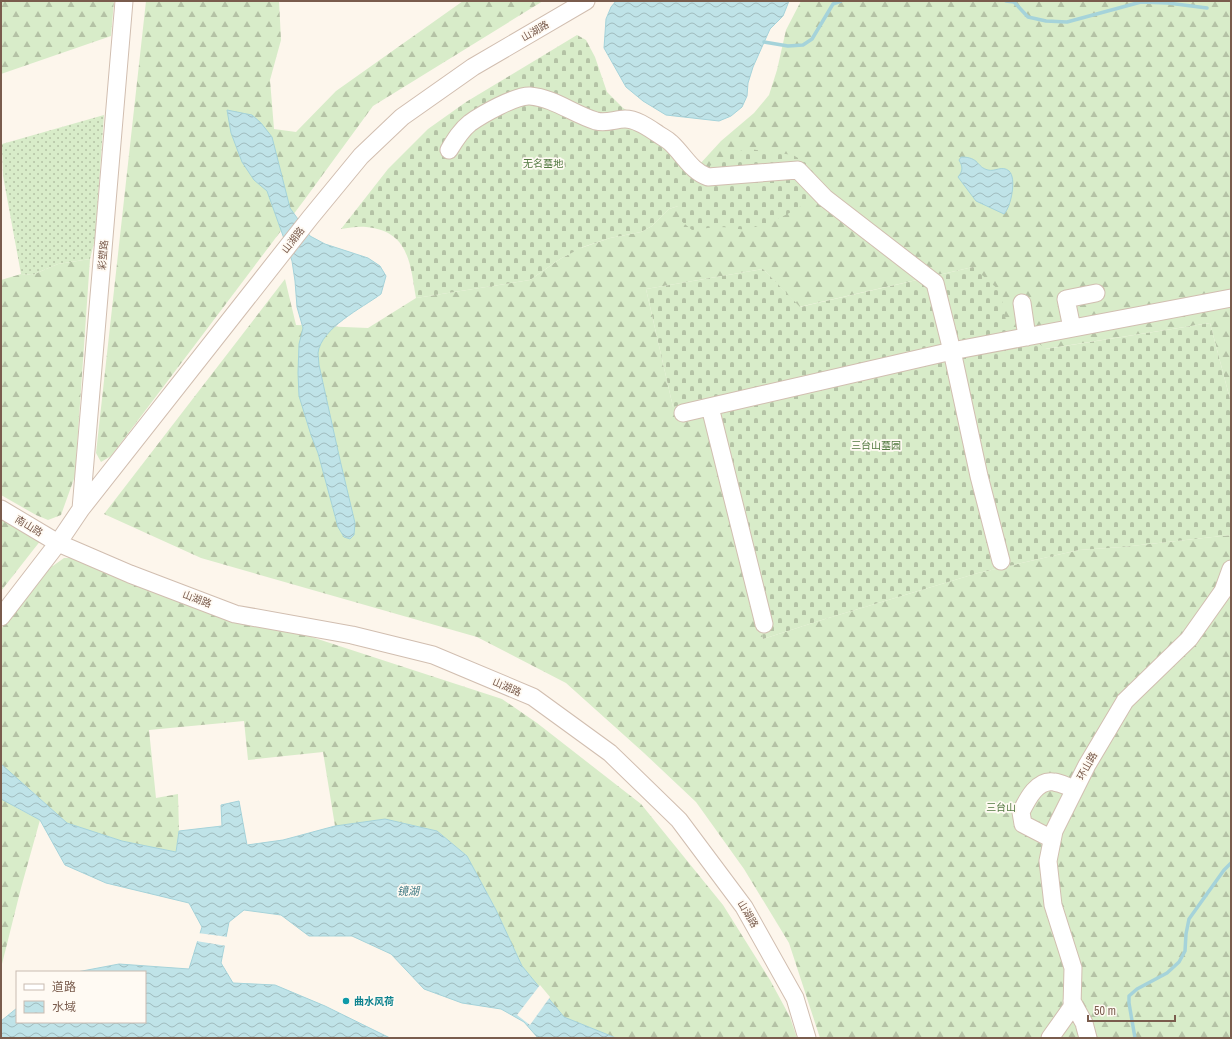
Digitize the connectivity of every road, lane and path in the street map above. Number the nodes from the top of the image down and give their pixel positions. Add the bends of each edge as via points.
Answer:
1 (124, 1) edge
2 (586, 1) edge
3 (449, 150) dead end
4 (1096, 293) dead end
5 (1231, 298) edge
6 (1022, 303) dead end
7 (1072, 328) junction
8 (1027, 337) junction
9 (952, 351) junction
10 (710, 407) junction
11 (683, 413) dead end
12 (1, 509) edge
13 (81, 509) junction
14 (69, 528) junction
15 (40, 532) junction
16 (58, 543) junction
17 (1001, 561) dead end
18 (1231, 569) edge
19 (1, 617) edge
20 (764, 624) dead end
21 (1075, 789) junction
22 (1052, 839) junction
23 (1072, 1001) junction
24 (807, 1038) edge
25 (1050, 1038) edge
26 (1088, 1038) edge

1 - 13 street, 彩塑路
2 - 13 street, 山湖路 via 473,67 402,117 361,156
3 - 9 street via 470,124 499,106 530,96 552,101 596,121 606,123 624,119 638,122 671,142 696,171 708,177 798,170 825,198 935,283
4 - 7 street via 1066,299
5 - 7 street
6 - 8 street
7 - 8 street
8 - 9 street
9 - 10 street
9 - 17 street via 979,476
10 - 11 street
10 - 20 street
12 - 15 street, 南山路
13 - 14 street, 山湖路
14 - 15 street
14 - 16 street, 山湖路
15 - 16 street, 南山路
16 - 19 street, 山湖路
16 - 24 street, 山湖路 via 235,614 352,634 433,655 533,697 610,752 679,820 744,907 795,998
18 - 21 street, 环山路 via 1223,591 1189,639 1125,701
21 - 22 street, 环山路
21 - 22 street via 1053,781 1040,785 1021,812 1024,824
22 - 23 street, 环山路 via 1048,867 1053,905 1073,968
23 - 25 street, 环山路 via 1072,1007
23 - 26 street via 1084,1023

